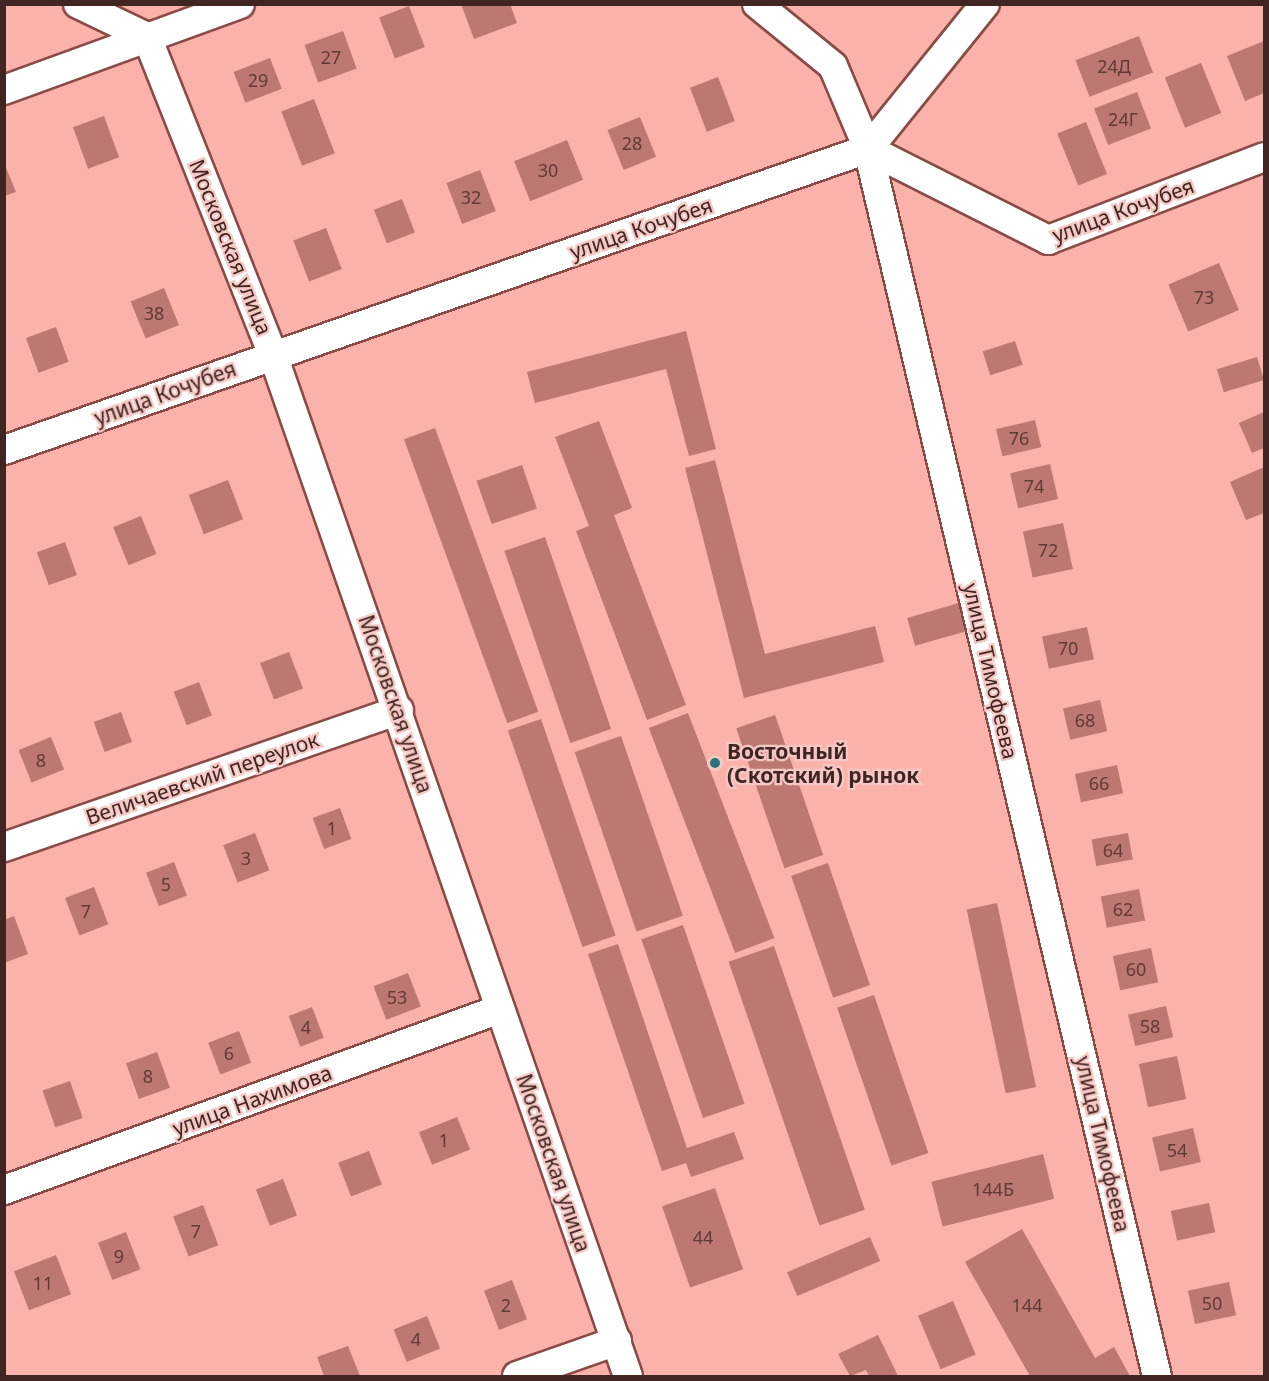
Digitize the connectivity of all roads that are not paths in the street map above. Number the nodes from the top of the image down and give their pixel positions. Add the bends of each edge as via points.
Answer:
1 (78, 4) edge
2 (240, 4) edge
3 (758, 4) edge
4 (985, 4) edge
5 (147, 37) junction
6 (4, 90) edge
7 (868, 149) junction
8 (1264, 157) edge
9 (273, 355) junction
10 (4, 450) edge
11 (399, 710) junction
12 (4, 847) edge
13 (500, 1010) junction
14 (4, 1190) edge
15 (616, 1341) junction
16 (517, 1377) edge
17 (628, 1377) edge
18 (1157, 1377) edge

1 - 5 street
2 - 5 street
3 - 7 street, улица Тимофеева via 833,66
4 - 7 street
5 - 6 street
5 - 9 street, Московская улица
7 - 8 street, улица Кочубея via 1048,240
7 - 9 street, улица Кочубея
7 - 18 street, улица Тимофеева
9 - 10 street, улица Кочубея
9 - 11 street, Московская улица
11 - 12 street, Величаевский переулок
11 - 13 street, Московская улица
13 - 14 street, улица Нахимова
13 - 15 street, Московская улица
15 - 16 street
15 - 17 street, Московская улица

